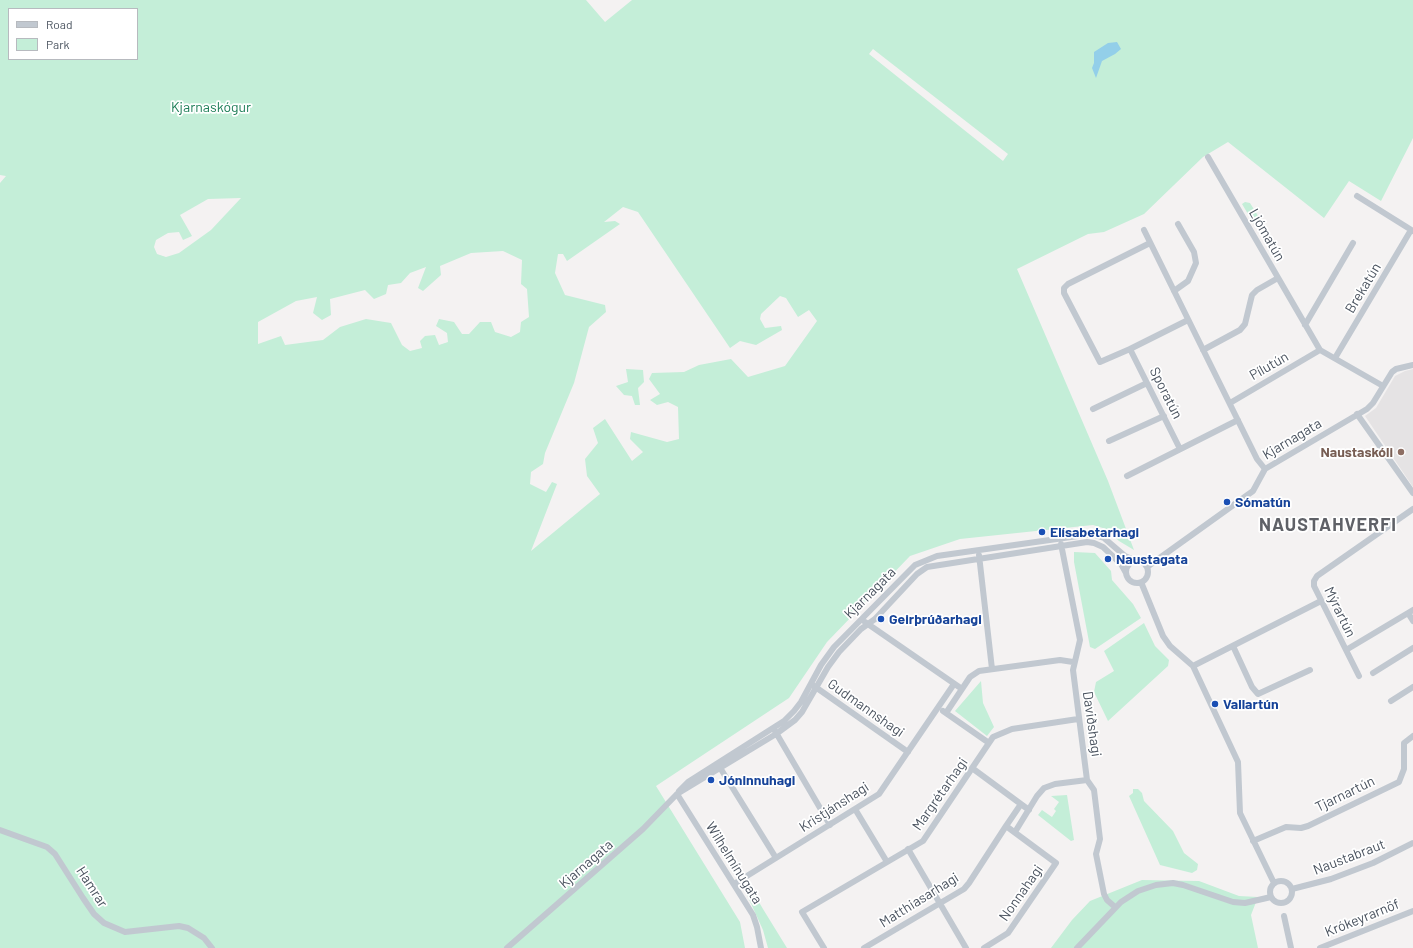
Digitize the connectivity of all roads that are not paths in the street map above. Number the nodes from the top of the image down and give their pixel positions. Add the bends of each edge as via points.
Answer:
1 (1208, 157) dead end
2 (1357, 196) dead end
3 (1178, 224) dead end
4 (1144, 230) dead end
5 (1412, 230) edge
6 (1150, 243) junction
7 (1354, 243) dead end
8 (1278, 278) junction
9 (1174, 290) junction
10 (1188, 320) junction
11 (1305, 325) junction
12 (1130, 349) junction
13 (1203, 350) junction
14 (1320, 350) junction
15 (1335, 358) junction
16 (1413, 365) edge
17 (1147, 383) junction
18 (1383, 386) junction
19 (1230, 403) junction
20 (1093, 409) dead end
21 (1357, 414) junction
22 (1164, 416) junction
23 (1238, 420) junction
24 (1109, 441) dead end
25 (1180, 449) junction
26 (1265, 469) junction
27 (1127, 476) dead end
28 (1413, 493) edge
29 (1413, 509) edge
30 (1060, 539) junction
31 (1062, 546) junction
32 (978, 550) junction
33 (979, 558) junction
34 (1136, 561) junction
35 (1146, 567) junction
36 (1126, 573) junction
37 (1141, 582) junction
38 (1321, 600) junction
39 (1411, 611) edge
40 (861, 619) junction
41 (1413, 621) edge
42 (868, 624) junction
43 (1233, 646) junction
44 (1413, 648) edge
45 (1346, 650) junction
46 (1074, 662) junction
47 (1193, 666) junction
48 (992, 669) junction
49 (1310, 670) dead end
50 (1373, 673) dead end
51 (1359, 676) dead end
52 (954, 684) junction
53 (814, 686) junction
54 (1413, 687) edge
55 (962, 689) junction
56 (1391, 701) dead end
57 (938, 708) junction
58 (946, 713) junction
59 (1078, 719) junction
60 (773, 728) junction
61 (776, 734) junction
62 (1413, 736) edge
63 (989, 743) junction
64 (908, 752) junction
65 (719, 766) junction
66 (972, 768) junction
67 (1087, 780) junction
68 (677, 794) junction
69 (1021, 804) junction
70 (855, 809) junction
71 (1029, 810) junction
72 (830, 825) junction
73 (1006, 826) junction
74 (0, 830) edge
75 (1015, 832) junction
76 (1253, 841) junction
77 (1413, 843) edge
78 (908, 849) junction
79 (776, 858) junction
80 (887, 862) junction
81 (1274, 883) junction
82 (734, 884) junction
83 (1292, 889) junction
84 (1271, 897) junction
85 (940, 903) junction
86 (1115, 907) junction
87 (1413, 911) edge
88 (1284, 916) dead end
89 (212, 948) edge
90 (507, 948) edge
91 (761, 948) edge
92 (824, 948) edge
93 (864, 948) edge
94 (966, 948) edge
95 (984, 948) edge
96 (1077, 948) edge
97 (1291, 948) edge
98 (1320, 948) edge

1 - 8 street, Ljómatún
2 - 5 street, Brekatún
3 - 9 street via 1194,252 1196,263 1188,281
4 - 6 street
5 - 15 street, Brekatún
6 - 9 street
6 - 12 street via 1064,288 1064,293 1100,362
7 - 11 street
8 - 11 street, Ljómatún
8 - 13 street via 1252,295 1245,324 1240,330
9 - 10 street
10 - 12 street
10 - 13 street
11 - 14 street, Ljómatún
12 - 17 street, Sporatún
13 - 19 street
14 - 15 street
14 - 19 street, Pílutún
15 - 18 street
16 - 18 street, Kjarnagata via 1396,369
17 - 20 street
17 - 22 street, Sporatún
18 - 21 street, Kjarnagata via 1373,403
19 - 23 street
21 - 26 street, Kjarnagata
21 - 28 street
22 - 24 street
22 - 25 street, Sporatún
23 - 25 street
23 - 26 street via 1257,459
25 - 27 street
26 - 35 street, Kjarnagata via 1253,492
29 - 38 street, Mýrartún via 1317,576 1314,586
30 - 31 street, Daviðshagi
30 - 32 street, Kjarnagata
30 - 34 street, Kjarnagata via 1095,535 1104,538 1125,556
31 - 33 street, Kjarnagata
31 - 36 street, Kjarnagata via 1087,542 1099,545 1121,564
31 - 46 street, Daviðshagi via 1080,640
32 - 33 street
32 - 40 street, Kjarnagata via 937,556 914,565
33 - 42 street, Kjarnagata via 927,567
33 - 48 street
34 - 35 street via 1142,562
34 - 36 street via 1130,564
35 - 37 street via 1147,576
36 - 37 street via 1133,582
37 - 47 street via 1162,636
38 - 43 street
38 - 45 street, Mýrartún
39 - 41 street
39 - 45 street
40 - 42 street
40 - 53 street, Kjarnagata via 830,651 821,665
42 - 52 street
42 - 53 street, Kjarnagata via 837,655
43 - 47 street
43 - 49 street via 1252,687 1258,694
44 - 50 street
45 - 51 street, Mýrartún
46 - 48 street via 1060,660
46 - 59 street, Daviðshagi
47 - 76 street via 1238,762 1240,813
48 - 55 street via 975,673
52 - 55 street
52 - 57 street, Kristjánshagi
53 - 60 street, Kjarnagata via 794,711
53 - 61 street, Kjarnagata via 802,712
53 - 64 street, Gudmannshagi
54 - 56 street
55 - 58 street
57 - 58 street
57 - 64 street, Kristjánshagi
58 - 63 street
59 - 63 street, Margrétarhagi via 1012,729 993,737
59 - 67 street, Daviðshagi
60 - 61 street
60 - 65 street, Kjarnagata
61 - 65 street, Kjarnagata
61 - 72 street
62 - 76 street, Tjarnartún via 1404,744 1404,769 1399,782 1308,826 1286,827
63 - 66 street, Margrétarhagi
64 - 70 street, Kristjánshagi via 878,794
65 - 68 street, Kjarnagata
65 - 79 street
66 - 69 street
66 - 78 street, Margrétarhagi via 922,841
67 - 71 street via 1048,786 1039,793
67 - 86 street, Daviðshagi via 1094,790 1100,839 1096,854 1104,894
68 - 82 street, Wilhelmínugata
68 - 90 street, Kjarnagata via 643,829
69 - 71 street
69 - 73 street, Matthiasarhagi
70 - 72 street, Kristjánshagi
70 - 80 street
71 - 75 street
72 - 79 street, Kristjánshagi
73 - 75 street
73 - 85 street, Matthiasarhagi via 970,883
74 - 89 street, Hamrar via 47,847 55,854 90,909 104,923 125,932 179,926 188,928 200,935
75 - 95 street, Nonnahagi via 1056,863 1008,933
76 - 81 street
77 - 83 street, Naustabraut via 1366,866 1331,879
78 - 80 street, Margrétarhagi
78 - 85 street
79 - 82 street, Kristjánshagi
80 - 92 street, Margrétarhagi via 802,912
81 - 83 street via 1285,881
81 - 84 street
82 - 91 street, Wilhelmínugata via 756,922
83 - 84 street via 1291,897 1283,903 1276,902
84 - 86 street via 1239,903 1193,887 1167,883 1138,891
85 - 93 street, Matthiasarhagi
85 - 94 street
86 - 96 street
87 - 98 street, Krókeyrarnöf
88 - 97 street

